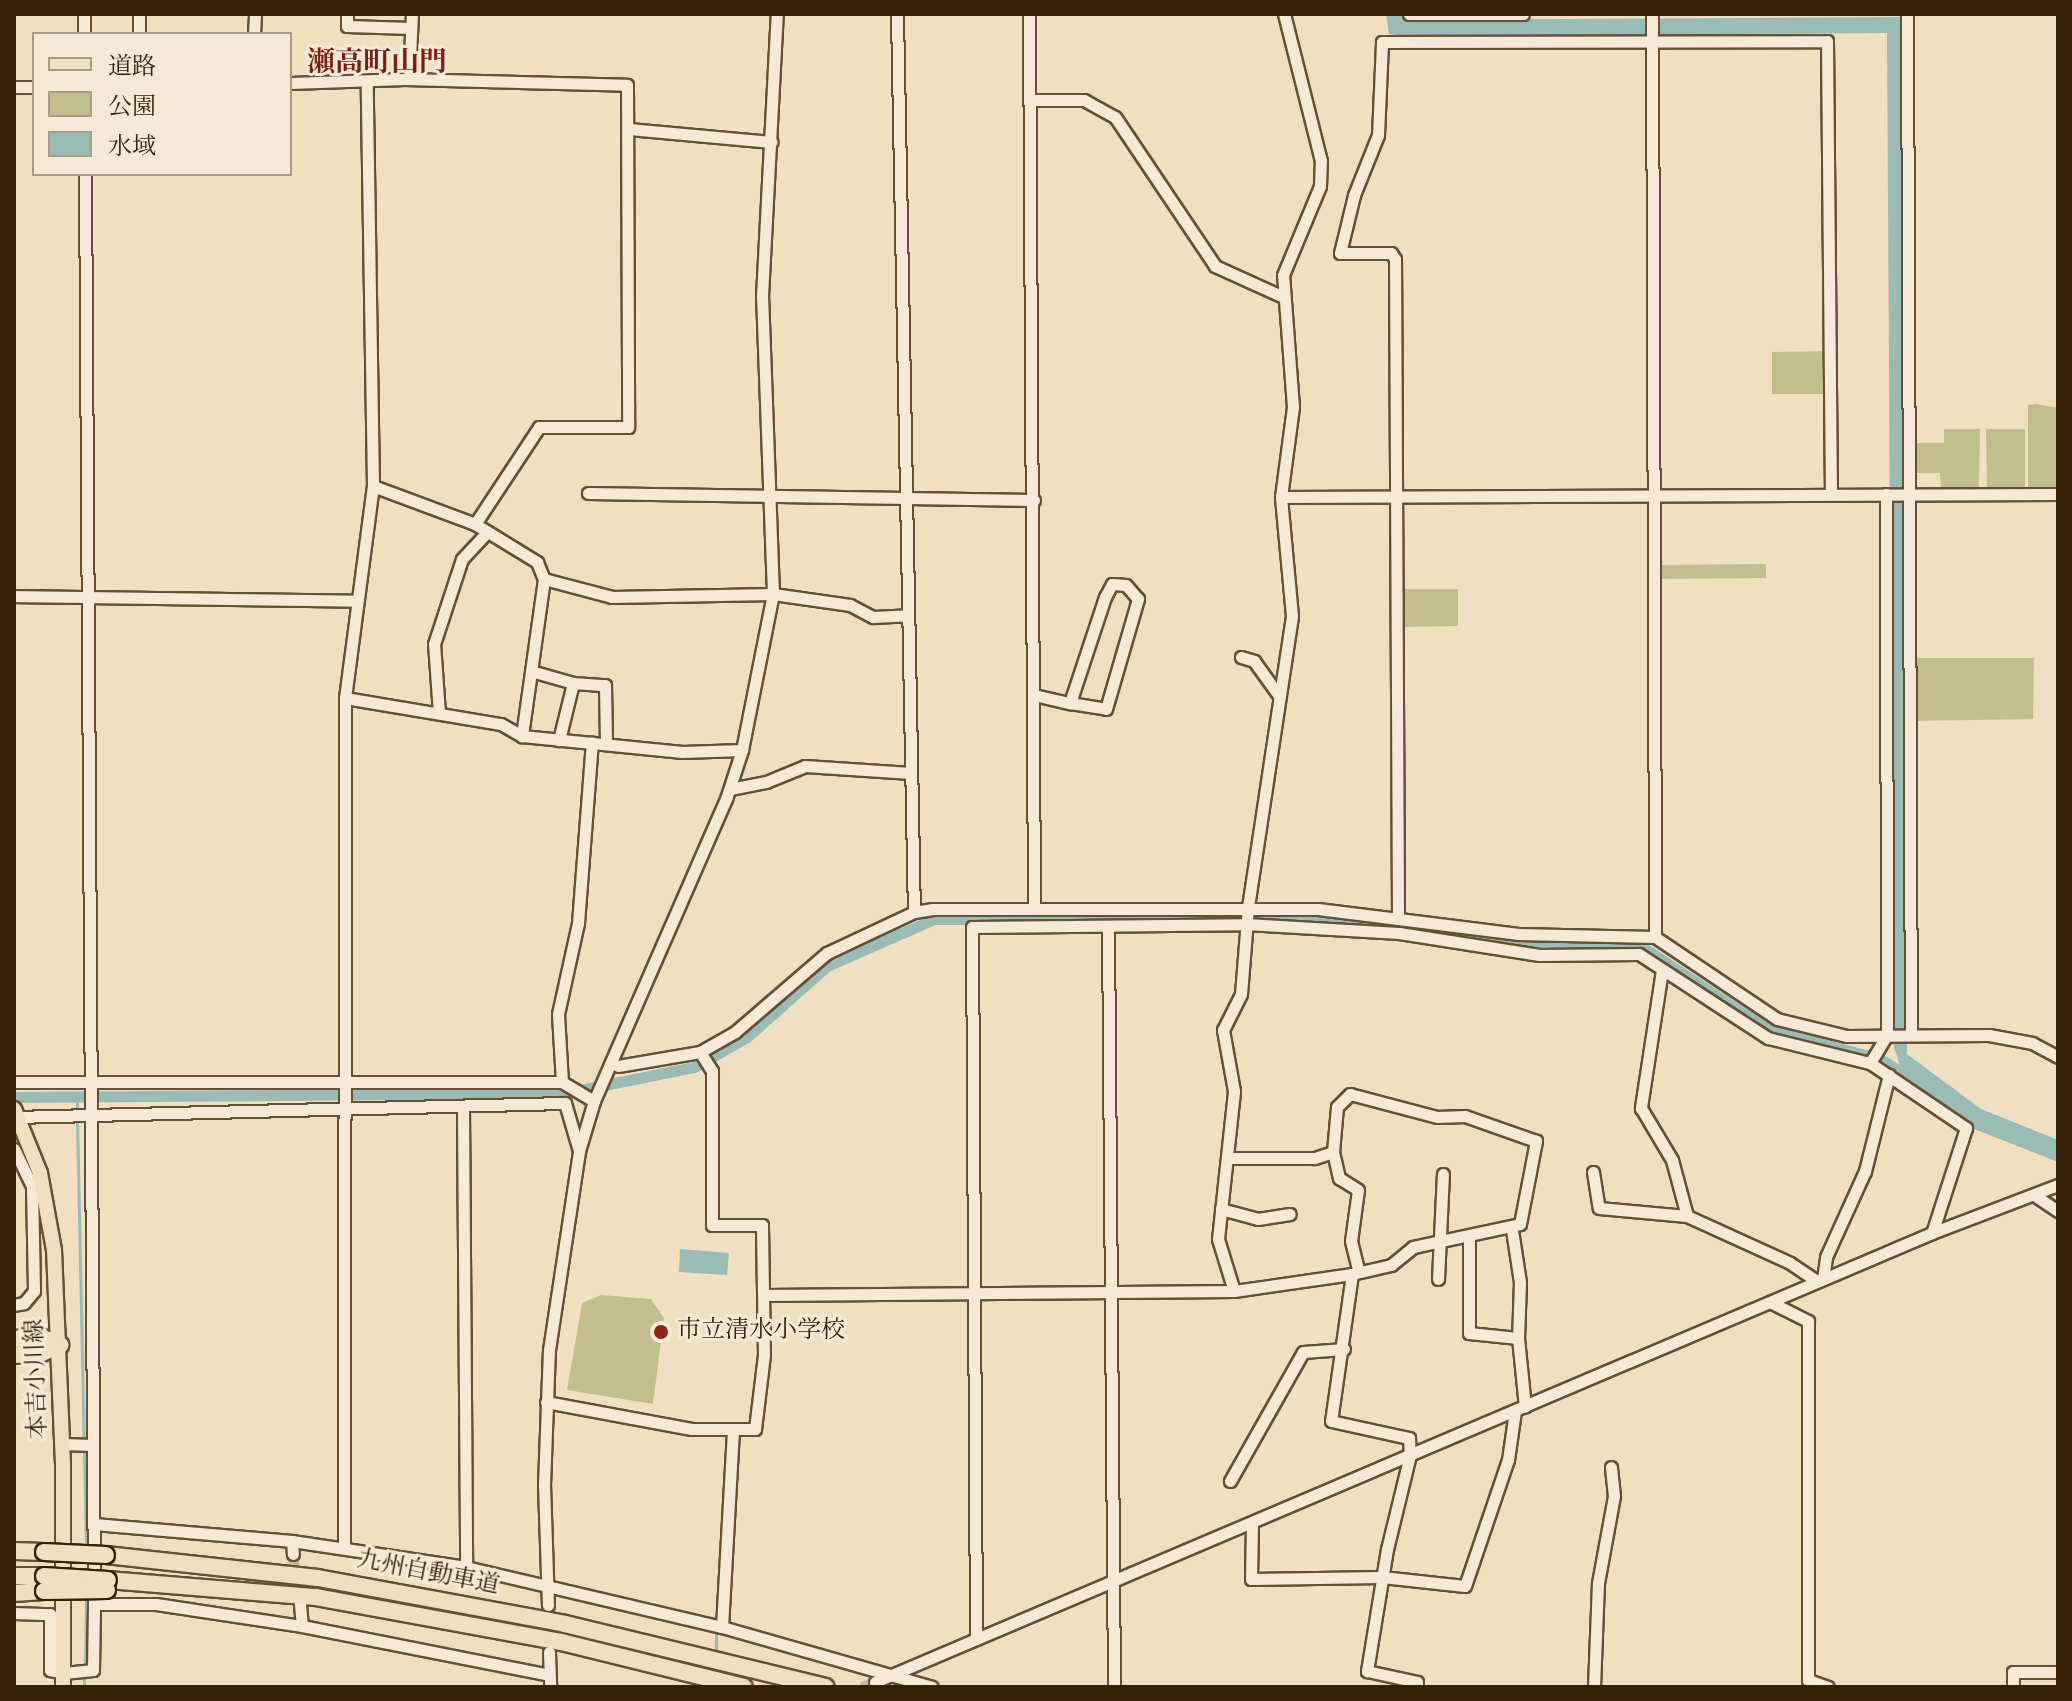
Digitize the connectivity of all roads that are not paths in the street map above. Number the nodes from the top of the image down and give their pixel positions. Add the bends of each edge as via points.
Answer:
1 (347, 14) edge
2 (412, 14) edge
3 (777, 14) edge
4 (897, 14) edge
5 (1029, 14) edge
6 (1284, 14) edge
7 (1409, 14) edge
8 (1523, 14) edge
9 (1652, 14) edge
10 (1907, 14) edge
11 (411, 28) junction
12 (1651, 39) junction
13 (409, 79) junction
14 (367, 82) junction
15 (292, 83) edge
16 (1033, 100) junction
17 (629, 129) junction
18 (771, 142) junction
19 (85, 176) edge
20 (1281, 296) junction
21 (373, 486) junction
22 (588, 493) dead end
23 (1831, 494) junction
24 (1886, 494) junction
25 (1909, 494) junction
26 (2058, 494) edge
27 (772, 496) junction
28 (1281, 497) junction
29 (1397, 497) junction
30 (1654, 497) junction
31 (1034, 500) junction
32 (905, 501) junction
33 (475, 524) junction
34 (487, 532) junction
35 (544, 579) junction
36 (773, 594) junction
37 (14, 596) edge
38 (84, 596) junction
39 (355, 601) junction
40 (908, 615) junction
41 (1241, 657) dead end
42 (531, 671) junction
43 (573, 683) junction
44 (1034, 695) junction
45 (1280, 697) junction
46 (345, 698) junction
47 (1070, 703) junction
48 (439, 713) junction
49 (522, 736) junction
50 (559, 740) junction
51 (592, 743) junction
52 (606, 744) junction
53 (742, 750) junction
54 (911, 773) junction
55 (730, 789) junction
56 (1034, 907) junction
57 (1248, 907) junction
58 (914, 912) junction
59 (1398, 915) junction
60 (1246, 924) junction
61 (1108, 926) junction
62 (1655, 937) junction
63 (1662, 970) junction
64 (1887, 1035) junction
65 (1911, 1035) junction
66 (701, 1054) junction
67 (2058, 1057) edge
68 (1870, 1063) junction
69 (618, 1066) dead end
70 (1889, 1075) junction
71 (14, 1082) edge
72 (562, 1082) junction
73 (343, 1083) junction
74 (88, 1084) junction
75 (591, 1099) junction
76 (342, 1108) junction
77 (463, 1109) junction
78 (88, 1113) junction
79 (16, 1114) edge
80 (14, 1149) edge
81 (579, 1151) junction
82 (1333, 1152) junction
83 (1231, 1158) junction
84 (1593, 1172) dead end
85 (1443, 1174) dead end
86 (2058, 1185) edge
87 (2037, 1197) junction
88 (1221, 1209) junction
89 (2058, 1211) edge
90 (1290, 1214) dead end
91 (1687, 1216) junction
92 (1512, 1230) junction
93 (1932, 1233) junction
94 (1469, 1237) junction
95 (1441, 1242) junction
96 (1355, 1273) junction
97 (1438, 1279) dead end
98 (1820, 1280) junction
99 (1234, 1291) junction
100 (975, 1292) junction
101 (1111, 1292) junction
102 (765, 1295) junction
103 (1772, 1303) junction
104 (14, 1305) edge
105 (1518, 1338) junction
106 (14, 1339) edge
107 (60, 1345) junction
108 (1344, 1349) junction
109 (14, 1355) edge
110 (546, 1402) junction
111 (1520, 1409) junction
112 (733, 1429) junction
113 (62, 1444) junction
114 (93, 1445) junction
115 (1410, 1455) junction
116 (1611, 1467) dead end
117 (1230, 1481) dead end
118 (1252, 1523) junction
119 (94, 1524) junction
120 (292, 1541) junction
121 (344, 1547) junction
122 (14, 1551) edge
123 (293, 1554) tunnel mouth
124 (466, 1567) junction
125 (14, 1576) edge
126 (1382, 1577) junction
127 (1114, 1581) junction
128 (44, 1584) junction
129 (548, 1588) junction
130 (14, 1593) edge
131 (94, 1604) junction
132 (300, 1604) tunnel mouth
133 (548, 1605) dead end
134 (14, 1613) edge
135 (302, 1626) junction
136 (722, 1627) junction
137 (976, 1639) junction
138 (549, 1652) dead end
139 (2058, 1672) edge
140 (888, 1677) junction
141 (64, 1680) edge
142 (549, 1681) edge
143 (875, 1682) dead end
144 (744, 1687) edge
145 (826, 1687) edge
146 (932, 1687) edge
147 (1114, 1687) edge
148 (1417, 1687) edge
149 (1594, 1687) edge
150 (1828, 1687) edge
151 (2013, 1687) edge

1 - 11 street via 347,26
2 - 11 street
3 - 18 street
4 - 32 street
5 - 16 street
6 - 20 street via 1321,161 1320,186 1283,275
7 - 8 street
9 - 12 street
10 - 25 street
11 - 13 street
12 - 23 street via 1821,38 1829,45
12 - 29 street via 1382,42 1378,135 1354,195 1340,253 1391,253 1395,259
12 - 30 street
13 - 14 street
13 - 17 street via 627,85
14 - 15 street
14 - 21 street
16 - 20 street via 1084,100 1115,117 1215,266
16 - 31 street
17 - 18 street
17 - 33 street via 628,427 539,427
18 - 27 street via 762,296
19 - 38 street
20 - 28 street via 1293,381
21 - 33 street
21 - 39 street
22 - 27 street
23 - 24 street
23 - 30 street
24 - 25 street
24 - 64 street
25 - 26 street
25 - 65 street
27 - 32 street
27 - 36 street
28 - 29 street
28 - 45 street via 1293,604
29 - 30 street
29 - 59 street
30 - 62 street
31 - 32 street
31 - 44 street
32 - 40 street
33 - 34 street
34 - 35 street via 537,562
34 - 48 street via 462,559 438,630
35 - 36 street via 612,597
35 - 42 street
36 - 40 street via 850,605 873,617
36 - 53 street
37 - 38 street
38 - 39 street
38 - 74 street
39 - 46 street
40 - 54 street
41 - 45 street via 1254,661
42 - 43 street
42 - 49 street
43 - 50 street
43 - 52 street via 605,685
44 - 47 street
44 - 56 street
45 - 57 street
46 - 48 street
46 - 73 street
47 - 47 street via 1106,709 1138,599 1126,585 1112,584 1105,597
48 - 49 street via 501,724
49 - 50 street
50 - 51 street
51 - 52 street
51 - 72 street via 578,923 558,1014
52 - 53 street via 682,752
53 - 55 street
54 - 55 street via 805,766
54 - 58 street
55 - 75 street
56 - 57 street
56 - 58 street
57 - 59 street
57 - 60 street
58 - 66 street via 827,953 735,1032
59 - 62 street via 1518,934
60 - 61 street
60 - 63 street via 1399,933 1520,954 1639,954
60 - 83 street via 1241,994 1223,1030 1234,1091
61 - 100 street via 972,927
61 - 101 street
62 - 64 street via 1777,1019 1847,1036
63 - 68 street via 1768,1038
63 - 91 street via 1641,1108 1672,1160
64 - 65 street
64 - 68 street
65 - 67 street via 2004,1037 2032,1043
66 - 69 street
66 - 102 street via 710,1068 712,1225 762,1225
68 - 70 street
70 - 93 street via 1966,1128
70 - 98 street via 1865,1171
71 - 74 street
72 - 73 street
72 - 75 street
73 - 74 street
73 - 76 street
74 - 78 street
75 - 81 street
76 - 77 street
76 - 78 street
76 - 121 street
77 - 81 street via 565,1103
77 - 124 street
78 - 79 street
78 - 114 street
79 - 107 main road, 本吉小川線 via 40,1173 51,1223
80 - 104 street via 32,1186 34,1291 24,1303
81 - 110 street
82 - 83 street via 1314,1158
82 - 92 street via 1337,1107 1350,1094 1437,1117 1465,1116 1530,1136 1536,1141 1534,1162 1523,1216
82 - 96 street via 1339,1178 1358,1190 1351,1241
83 - 88 street
84 - 91 street via 1599,1208
85 - 95 street
86 - 87 street
87 - 89 street
87 - 93 street
88 - 90 street via 1258,1219
88 - 99 street via 1218,1239
91 - 98 street
92 - 94 street
92 - 105 street via 1520,1282
93 - 98 street
94 - 95 street
94 - 105 street via 1469,1333
95 - 96 street via 1413,1247 1391,1265
95 - 97 street
96 - 99 street
96 - 108 street
98 - 103 street
99 - 101 street
100 - 101 street
100 - 102 street
100 - 137 street
101 - 127 street
102 - 112 street via 755,1429
103 - 111 street
103 - 150 street via 1808,1321 1808,1680
105 - 111 street
106 - 107 highway via 41,1337
107 - 109 highway
107 - 113 main road, 本吉小川線
108 - 115 street via 1331,1421 1409,1438
108 - 117 street via 1303,1352
110 - 112 street via 692,1429
110 - 129 street
111 - 115 street
111 - 126 street via 1465,1586
112 - 136 street
113 - 114 street
113 - 141 main road, 本吉小川線
114 - 119 street
115 - 118 street
115 - 126 street
116 - 149 street via 1614,1496 1598,1583
118 - 126 street via 1251,1579
118 - 127 street
119 - 120 street
119 - 131 street
120 - 121 street
120 - 123 street
121 - 124 street
122 - 145 highway, 九州自動車道, bridge via 106,1555 318,1578 669,1649
124 - 129 street
125 - 128 highway, 九州自動車道
126 - 148 street via 1367,1671 1417,1682
127 - 137 street
127 - 147 street
128 - 130 highway
128 - 144 highway, 九州自動車道, bridge via 227,1588 424,1617
129 - 133 street
129 - 136 street
131 - 135 street via 156,1604
131 - 141 street via 93,1670
132 - 135 street
134 - 141 street via 50,1614 50,1670
135 - 142 street
136 - 140 street
137 - 140 street
138 - 142 street
139 - 151 street via 2013,1672
140 - 143 street
140 - 146 street

